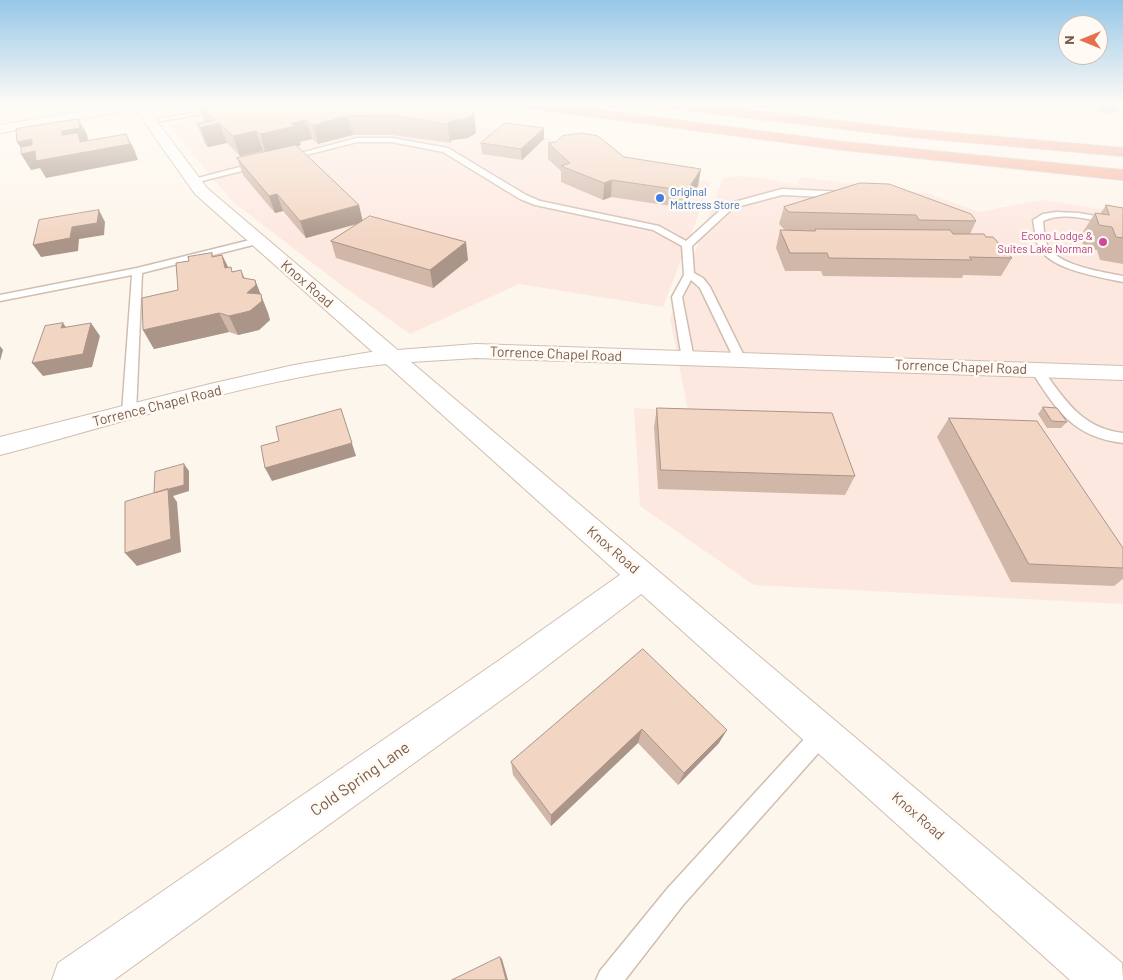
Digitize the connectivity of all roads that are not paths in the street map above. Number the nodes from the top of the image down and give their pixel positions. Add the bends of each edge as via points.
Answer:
1 (170, 150) edge
2 (319, 150) edge
3 (444, 150) edge
4 (878, 150) edge
5 (951, 150) edge
6 (1097, 150) edge
7 (1123, 152) edge
8 (278, 160) edge
9 (269, 162) edge
10 (1123, 166) edge
11 (1123, 176) edge
12 (194, 180) junction
13 (856, 195) edge
14 (1123, 224) edge
15 (258, 241) junction
16 (687, 245) junction
17 (137, 271) junction
18 (689, 274) junction
19 (1123, 279) edge
20 (0, 298) edge
21 (392, 357) junction
22 (688, 359) junction
23 (740, 360) junction
24 (1036, 370) junction
25 (1123, 373) edge
26 (129, 413) junction
27 (1123, 438) edge
28 (0, 446) edge
29 (642, 576) junction
30 (822, 733) junction
31 (75, 980) edge
32 (609, 980) edge
33 (1105, 980) edge

1 - 12 street, Knox Road
2 - 8 lane
3 - 16 lane via 538,203 656,228
4 - 11 highway
5 - 10 highway
6 - 7 highway
9 - 12 lane
12 - 15 street, Knox Road via 201,191
13 - 16 lane via 782,192 730,206
14 - 19 lane via 1058,215 1038,220 1044,248 1051,256 1094,273
15 - 17 lane
15 - 21 street, Knox Road
16 - 18 lane
17 - 20 lane
17 - 26 lane
18 - 22 lane via 677,297
18 - 23 lane via 705,287
21 - 22 street, Torrence Chapel Road via 504,351
21 - 26 street, Torrence Chapel Road via 335,364
21 - 29 street, Knox Road
22 - 23 street, Torrence Chapel Road
23 - 24 street, Torrence Chapel Road
24 - 25 street, Torrence Chapel Road
24 - 27 lane via 1075,421 1110,438
26 - 28 street, Torrence Chapel Road
29 - 30 street, Knox Road
29 - 31 street, Cold Spring Lane
30 - 32 lane via 675,897
30 - 33 street, Knox Road

